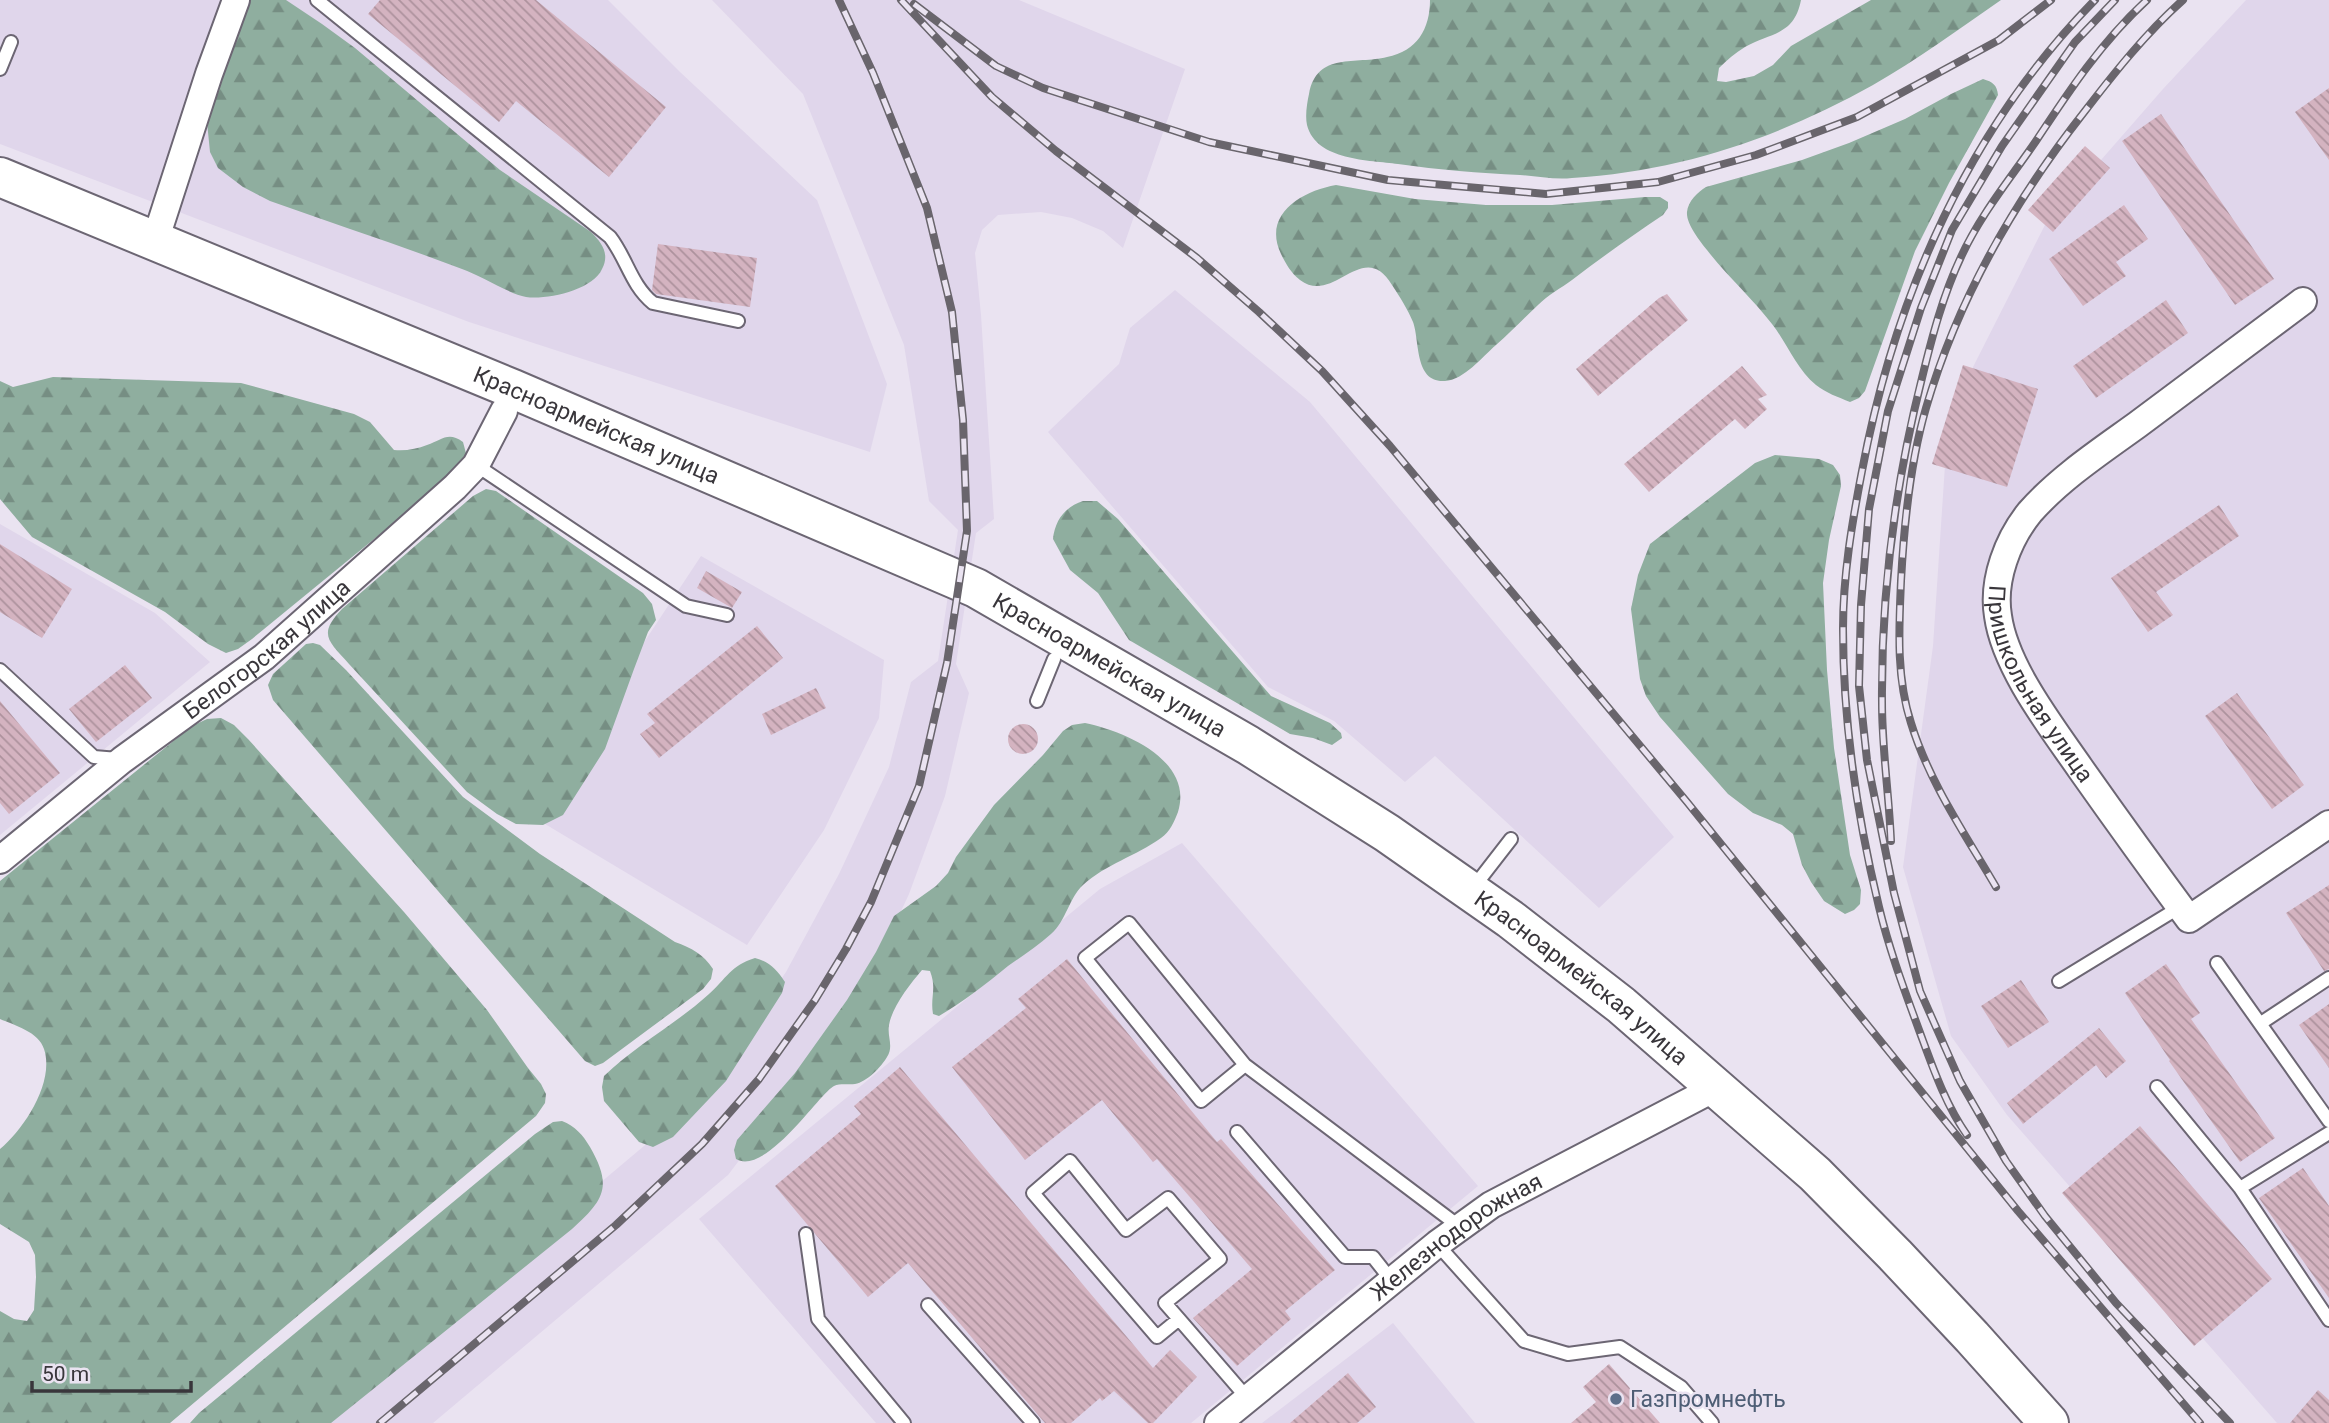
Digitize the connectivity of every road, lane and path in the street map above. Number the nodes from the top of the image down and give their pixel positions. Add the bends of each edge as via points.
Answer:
1 (236, 0) edge
2 (317, 0) edge
3 (10, 42) dead end
4 (0, 69) edge
5 (0, 177) edge
6 (0, 201) edge
7 (155, 241) junction
8 (2303, 301) dead end
9 (738, 321) dead end
10 (504, 411) junction
11 (476, 465) junction
12 (727, 615) dead end
13 (1054, 659) junction
14 (0, 670) edge
15 (1037, 701) dead end
16 (122, 760) junction
17 (2329, 824) edge
18 (1511, 839) dead end
19 (0, 860) edge
20 (1470, 891) junction
21 (2184, 913) junction
22 (2217, 963) dead end
23 (2329, 978) edge
24 (2059, 981) dead end
25 (2261, 1023) junction
26 (1245, 1065) junction
27 (2157, 1087) dead end
28 (1707, 1092) junction
29 (2329, 1121) edge
30 (1237, 1132) dead end
31 (2329, 1133) edge
32 (2240, 1188) junction
33 (1460, 1227) junction
34 (806, 1234) dead end
35 (1437, 1244) junction
36 (1392, 1281) junction
37 (928, 1305) dead end
38 (1179, 1319) junction
39 (2329, 1320) edge
40 (1248, 1399) junction
41 (904, 1423) edge
42 (1033, 1423) edge
43 (1218, 1423) edge
44 (1712, 1423) edge
45 (2018, 1423) edge
46 (2049, 1423) edge

1 - 7 street
2 - 9 lane via 610,237 623,254 628,272 653,303
3 - 4 lane
5 - 7 main road, Красноармейская улица
6 - 10 main road, Красноармейская улица
7 - 20 main road, Красноармейская улица via 975,588 1248,745
8 - 21 street, Пришкольная улица via 2046,496 2029,514 2001,567 1997,615 2006,645 2038,708
10 - 11 street, Белогорская улица
10 - 13 main road, Красноармейская улица via 880,572
11 - 12 lane via 686,606
11 - 16 street, Белогорская улица via 264,657
13 - 15 lane
13 - 28 main road, Красноармейская улица via 1361,844 1459,909
14 - 16 lane via 94,758
16 - 19 street, Белогорская улица
17 - 21 street
18 - 20 lane
20 - 28 main road, Красноармейская улица via 1570,964
21 - 24 lane
22 - 25 lane
23 - 25 lane
25 - 29 lane
26 - 26 lane via 1202,1101 1085,958 1129,923
26 - 33 lane
27 - 32 lane
28 - 33 street, Железнодорожная via 1502,1199
28 - 45 main road, Красноармейская улица
28 - 46 main road, Красноармейская улица via 1815,1174
30 - 36 lane via 1345,1258 1373,1258
31 - 32 lane
32 - 39 lane
33 - 35 street, Железнодорожная
34 - 41 lane via 818,1319
35 - 36 street, Железнодорожная
35 - 44 lane via 1524,1341 1568,1354 1620,1347 1681,1387
36 - 40 street, Железнодорожная
37 - 42 lane
38 - 38 lane via 1157,1337 1033,1193 1070,1161 1126,1230 1168,1198 1220,1258 1165,1303
38 - 40 lane
40 - 43 street, Железнодорожная

